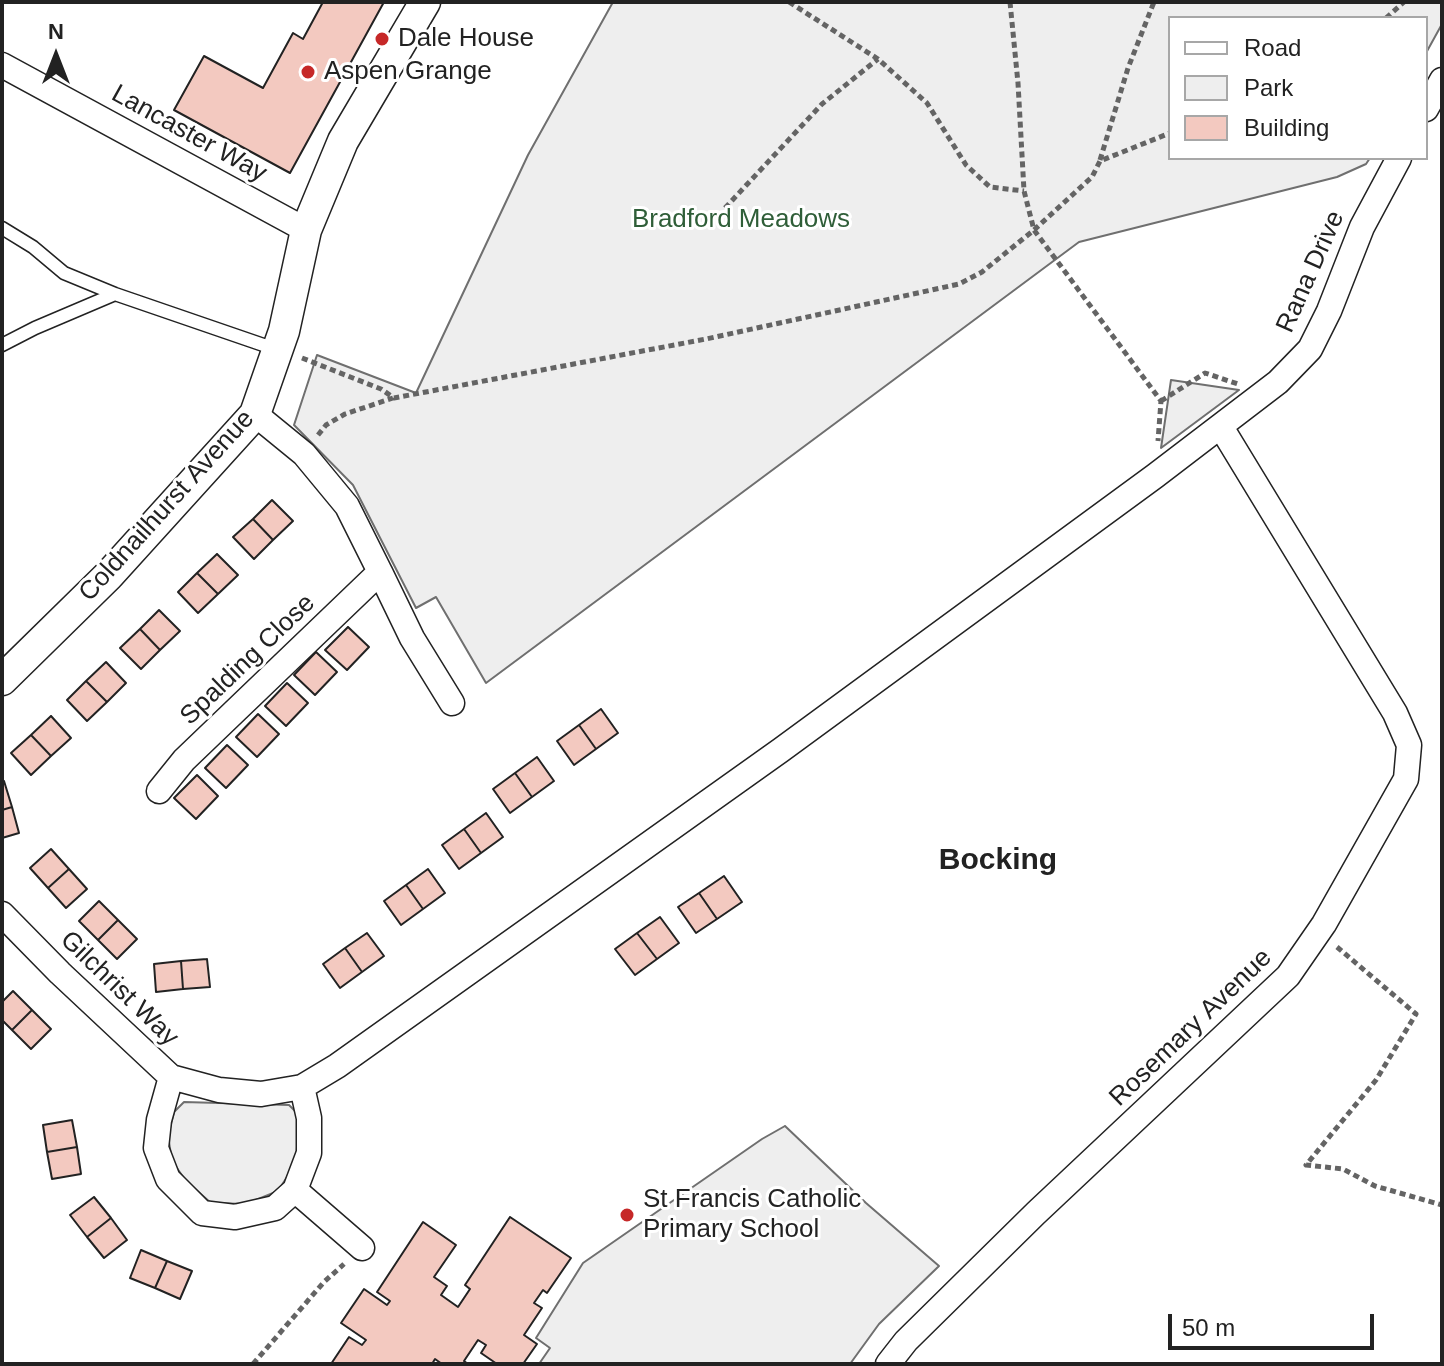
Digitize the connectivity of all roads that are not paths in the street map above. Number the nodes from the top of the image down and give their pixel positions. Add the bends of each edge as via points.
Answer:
1 (425, 2) edge
2 (2, 65) edge
3 (1442, 80) edge
4 (1428, 105) edge
5 (1398, 160) edge
6 (2, 228) edge
7 (306, 230) junction
8 (115, 294) junction
9 (2, 345) edge
10 (278, 350) junction
11 (255, 414) junction
12 (1221, 427) junction
13 (380, 572) junction
14 (2, 680) edge
15 (452, 703) dead end
16 (159, 791) dead end
17 (2, 914) edge
18 (171, 1077) junction
19 (302, 1087) junction
20 (295, 1190) junction
21 (362, 1248) road end
22 (888, 1364) edge

1 - 7 street, Coldnailhurst Avenue via 343,141
2 - 7 street, Lancaster Way
3 - 4 street
5 - 12 street, Rana Drive via 1362,227 1310,349
6 - 8 lane via 64,273
7 - 10 street, Coldnailhurst Avenue
8 - 9 lane
8 - 10 lane
10 - 11 street, Coldnailhurst Avenue
11 - 13 street via 304,454 347,506
11 - 14 street, Coldnailhurst Avenue via 109,575
12 - 19 street, Rana Drive via 756,768
12 - 22 street, Rosemary Avenue via 1395,713 1409,745 1406,779 1324,924 1288,976 1036,1213
13 - 15 street
13 - 16 street, Spalding Close via 184,760
17 - 18 street, Gilchrist Way
18 - 19 street, Gilchrist Way via 261,1094
18 - 20 street via 156,1148 168,1179 202,1213 235,1217 275,1208
19 - 20 street via 309,1153
20 - 21 street

